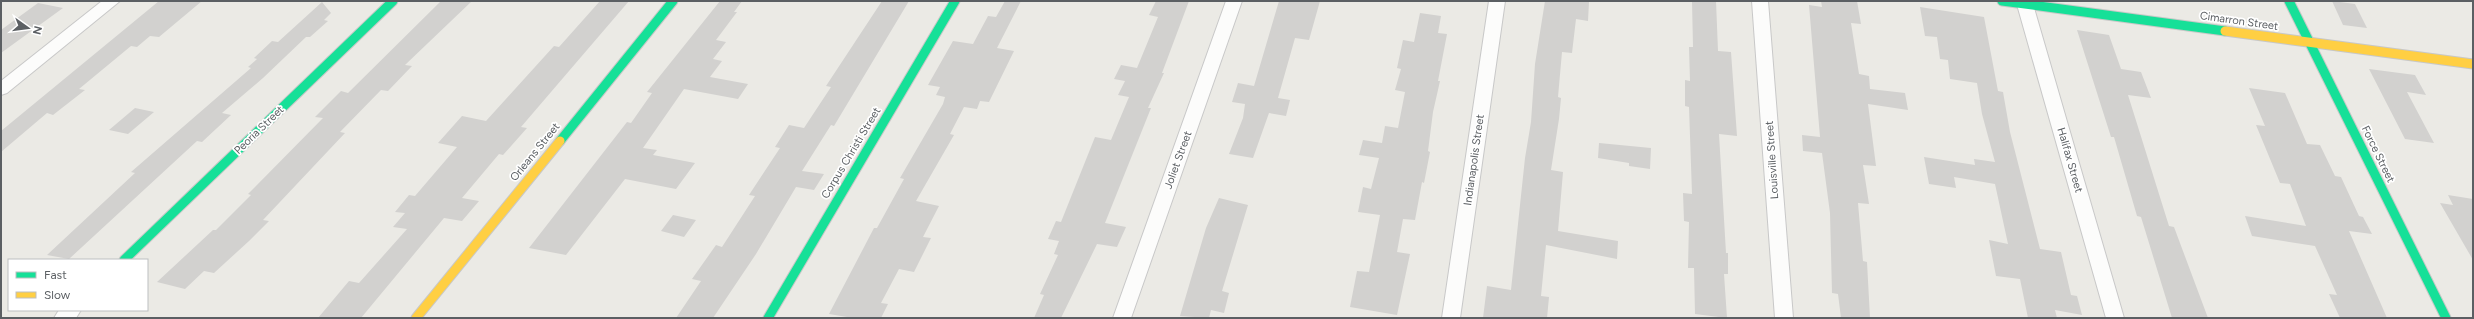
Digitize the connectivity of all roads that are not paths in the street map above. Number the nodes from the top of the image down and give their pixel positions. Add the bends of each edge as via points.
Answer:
1 (112, 1) edge
2 (393, 1) edge
3 (673, 1) edge
4 (955, 1) edge
5 (1234, 1) edge
6 (1497, 1) edge
7 (1760, 1) edge
8 (2002, 1) edge
9 (2289, 1) edge
10 (2025, 2) edge
11 (2309, 42) junction
12 (2473, 64) edge
13 (1, 89) edge
14 (125, 259) edge
15 (416, 318) edge
16 (768, 318) edge
17 (1122, 318) edge
18 (1451, 318) edge
19 (1784, 318) edge
20 (2115, 318) edge
21 (2446, 318) edge

1 - 13 street
2 - 14 street, Peoria Street
3 - 15 street, Orleans Street
4 - 16 street, Corpus Christi Street
5 - 17 street, Joliet Street
6 - 18 street, Indianapolis Street
7 - 19 street, Louisville Street
8 - 10 street, Cimarron Street
9 - 11 street, Force Street
10 - 11 street, Cimarron Street
10 - 20 street, Halifax Street
11 - 12 street, Cimarron Street
11 - 21 street, Force Street

